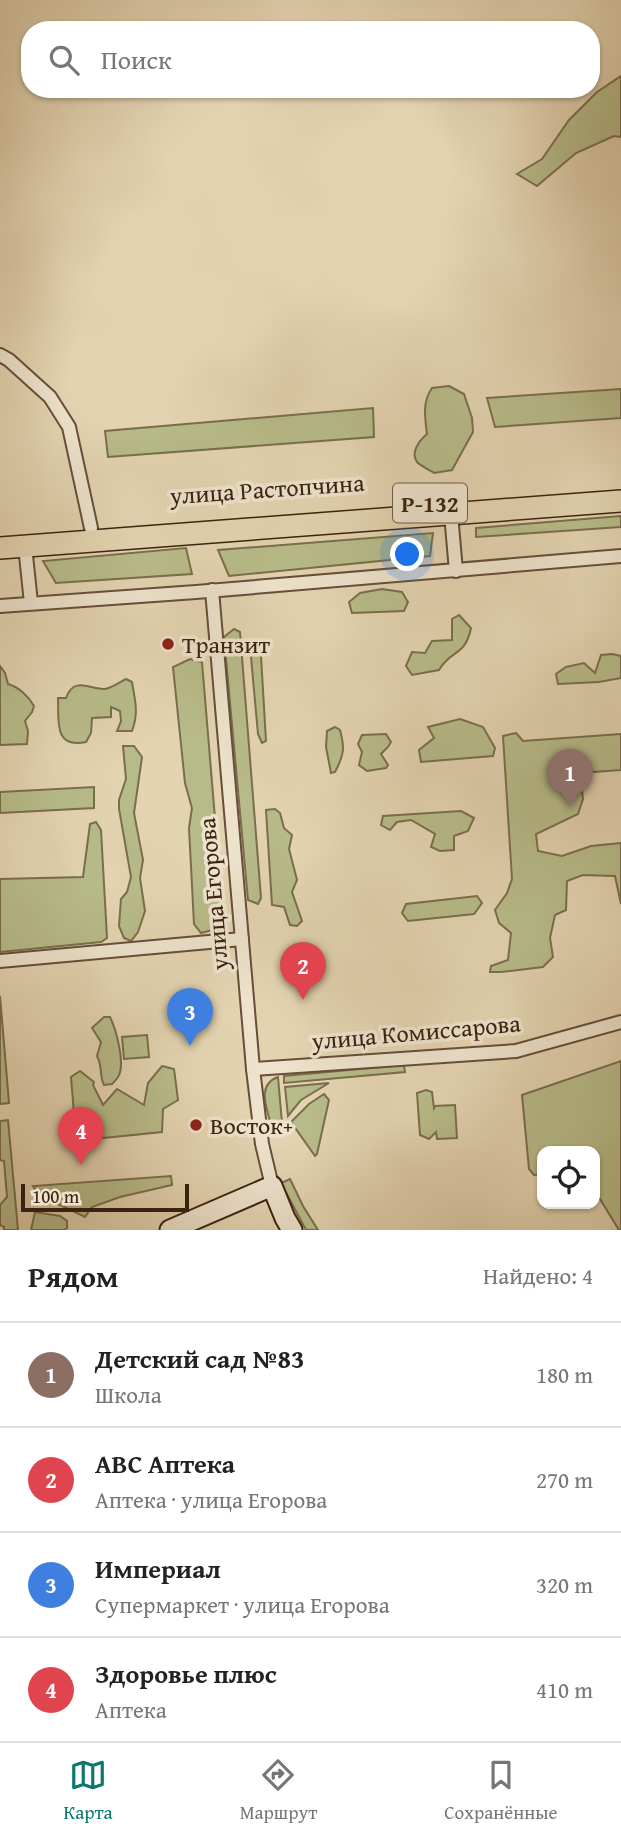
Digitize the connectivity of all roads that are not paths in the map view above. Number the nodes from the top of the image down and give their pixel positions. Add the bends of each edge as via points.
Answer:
1 (0, 355) edge
2 (621, 488) edge
3 (621, 501) edge
4 (451, 514) junction
5 (91, 528) junction
6 (0, 535) edge
7 (25, 546) junction
8 (0, 548) edge
9 (621, 555) edge
10 (456, 571) junction
11 (212, 590) junction
12 (31, 603) junction
13 (0, 606) edge
14 (242, 939) junction
15 (0, 961) edge
16 (621, 1022) edge
17 (253, 1069) junction
18 (272, 1185) junction
19 (170, 1230) edge
20 (292, 1230) edge

1 - 5 street via 50,397 69,427
2 - 5 highway, улица Растопчина / Р-132
3 - 4 highway, улица Растопчина / Р-132
4 - 7 highway, улица Растопчина / Р-132
4 - 10 street
5 - 6 highway, улица Растопчина / Р-132
7 - 8 highway, улица Растопчина / Р-132
7 - 12 street
9 - 10 street
10 - 11 street
11 - 12 street
11 - 14 street, улица Егорова
12 - 13 street
14 - 15 street
14 - 17 street, улица Егорова
16 - 17 street, улица Комиссарова via 516,1051
17 - 18 street, улица Егорова
18 - 19 main road
18 - 20 main road, улица Егорова

